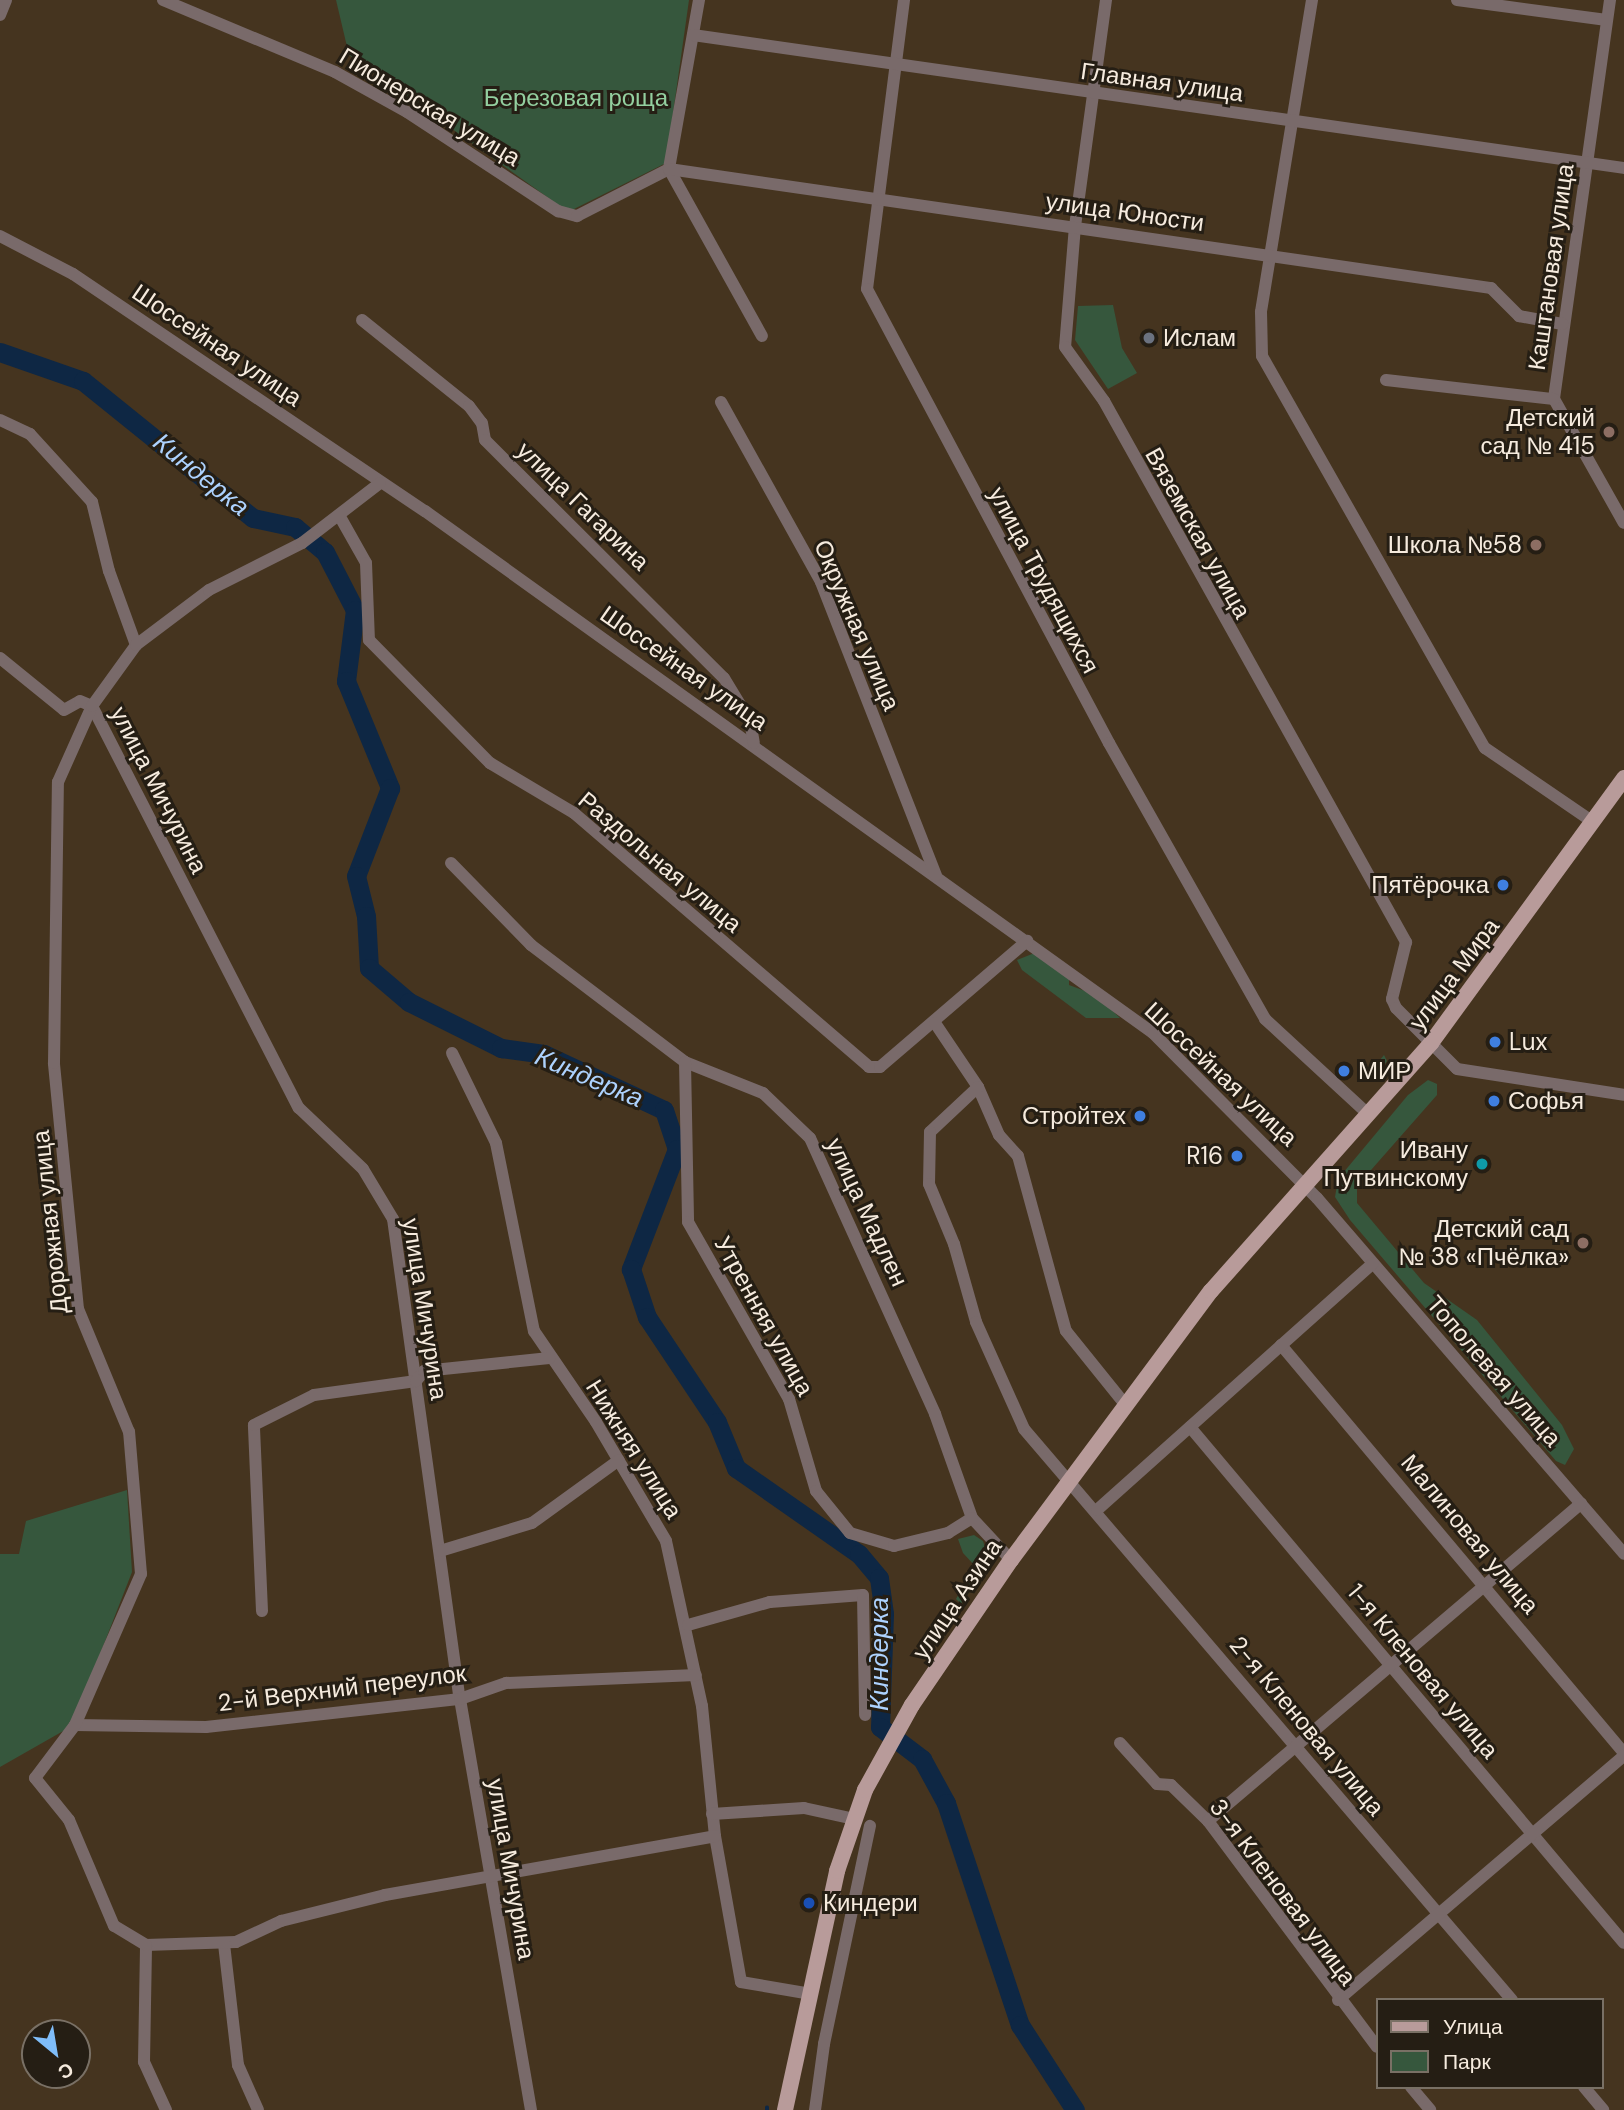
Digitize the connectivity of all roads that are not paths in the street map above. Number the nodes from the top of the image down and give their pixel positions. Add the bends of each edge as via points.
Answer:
1 (6, 0) edge
2 (163, 0) edge
3 (699, 0) edge
4 (904, 0) edge
5 (1106, 0) edge
6 (1312, 0) edge
7 (1457, 0) edge
8 (1610, 0) edge
9 (0, 15) edge
10 (1607, 20) junction
11 (693, 35) junction
12 (894, 64) junction
13 (1092, 93) junction
14 (1292, 122) junction
15 (1587, 162) junction
16 (1624, 167) edge
17 (669, 169) junction
18 (877, 198) junction
19 (1075, 226) junction
20 (0, 236) edge
21 (1274, 255) junction
22 (362, 320) dead end
23 (1562, 324) junction
24 (762, 336) dead end
25 (1386, 380) dead end
26 (1554, 399) junction
27 (721, 402) dead end
28 (0, 420) edge
29 (380, 483) junction
30 (339, 515) junction
31 (1624, 523) edge
32 (136, 645) junction
33 (0, 658) edge
34 (737, 696) junction
35 (92, 706) junction
36 (724, 722) junction
37 (754, 743) junction
38 (1624, 778) edge
39 (1593, 822) junction
40 (451, 863) dead end
41 (936, 875) junction
42 (1027, 941) junction
43 (935, 1023) junction
44 (1432, 1043) junction
45 (452, 1053) dead end
46 (685, 1062) junction
47 (978, 1087) junction
48 (1624, 1095) edge
49 (1368, 1114) junction
50 (1305, 1185) junction
51 (1373, 1263) junction
52 (1281, 1345) junction
53 (549, 1358) junction
54 (416, 1381) junction
55 (1125, 1405) junction
56 (1190, 1427) junction
57 (619, 1460) junction
58 (1068, 1482) junction
59 (1581, 1503) junction
60 (1097, 1510) junction
61 (972, 1518) junction
62 (440, 1551) junction
63 (1624, 1554) edge
64 (1011, 1560) junction
65 (1486, 1584) junction
66 (262, 1611) dead end
67 (688, 1625) junction
68 (1392, 1664) junction
69 (696, 1675) junction
70 (460, 1699) junction
71 (865, 1715) dead end
72 (75, 1725) junction
73 (1120, 1743) dead end
74 (1295, 1748) junction
75 (1624, 1754) edge
76 (712, 1814) junction
77 (854, 1819) junction
78 (1208, 1821) junction
79 (870, 1826) dead end
80 (1531, 1835) junction
81 (715, 1836) junction
82 (491, 1873) junction
83 (1441, 1914) junction
84 (1624, 1943) edge
85 (224, 1944) junction
86 (146, 1945) junction
87 (811, 1994) junction
88 (1510, 1998) edge
89 (1338, 2000) junction
90 (1376, 2046) edge
91 (1413, 2089) edge
92 (1586, 2089) edge
93 (166, 2110) edge
94 (258, 2110) edge
95 (531, 2110) edge
96 (785, 2110) edge
97 (815, 2110) edge
98 (1430, 2110) edge
99 (1603, 2110) edge

1 - 9 street
2 - 17 street, Пионерская улица via 335,72 407,112 558,211 577,216
3 - 11 street
4 - 12 street, улица Трудящихся
5 - 13 street, Вяземская улица
6 - 14 street
7 - 10 street
8 - 10 street, Каштановая улица
10 - 15 street, Каштановая улица
11 - 12 street, Главная улица
11 - 17 street
12 - 13 street, Главная улица
12 - 18 street, улица Трудящихся
13 - 14 street, Главная улица
13 - 19 street, Вяземская улица
14 - 15 street, Главная улица
14 - 21 street
15 - 16 street, Главная улица
15 - 23 street, Каштановая улица
17 - 18 street, улица Юности
17 - 24 street
18 - 19 street, улица Юности
18 - 49 street, улица Трудящихся via 867,289 893,345 1115,755 1265,1019
19 - 21 street, улица Юности
19 - 44 street, Вяземская улица via 1065,347 1104,401 1405,942 1392,999 1404,1018
20 - 29 street, Шоссейная улица via 74,274
21 - 23 street, улица Юности via 1491,288 1518,316
21 - 39 street via 1261,312 1262,356 1485,748
22 - 34 street, улица Гагарина via 469,406 482,423 485,440 670,620
23 - 26 street, Каштановая улица
25 - 26 street
26 - 31 street, Каштановая улица
27 - 41 street, Окружная улица via 821,582
28 - 32 street via 30,434 93,502 109,571
29 - 30 street, Дорожная улица
29 - 36 street, Шоссейная улица
30 - 32 street, Дорожная улица via 302,543 208,590
30 - 43 street, Раздольная улица via 366,562 369,640 490,763 574,813 869,1067 880,1067
32 - 35 street, Дорожная улица
33 - 35 street, улица Мичурина via 64,710 80,701
34 - 36 street via 735,710
34 - 37 street, улица Гагарина via 750,721
35 - 54 street, улица Мичурина via 299,1108 363,1169 393,1219
35 - 72 street, Дорожная улица via 58,782 54,1063 78,1309 129,1432 141,1574
36 - 37 street, Шоссейная улица
37 - 41 street, Шоссейная улица
38 - 39 main road, улица Мира
39 - 44 main road, улица Мира
40 - 46 street, улица Мадлен via 531,945
41 - 42 street, Шоссейная улица
42 - 43 street, Раздольная улица
42 - 50 street, Шоссейная улица via 1153,1033
43 - 47 street
44 - 48 street via 1457,1069
44 - 49 main road, улица Мира
45 - 53 street, Нижняя улица via 496,1143 534,1331
46 - 61 street, улица Мадлен via 764,1093 810,1138 935,1414
46 - 61 street, Утренняя улица via 688,1222 789,1399 816,1491 850,1533 894,1546 948,1533
47 - 55 street via 999,1135 1017,1156 1066,1331
47 - 58 street, 2-я Кленовая улица via 930,1132 929,1184 954,1244 976,1322 1024,1429
49 - 50 main road, улица Мира
50 - 51 street, Тополевая улица
50 - 55 main road, улица Азина via 1212,1291
51 - 52 street
51 - 59 street, Тополевая улица
52 - 56 street
52 - 65 street, Малиновая улица
53 - 54 street via 424,1371
53 - 57 street, Нижняя улица
54 - 62 street, улица Мичурина
54 - 66 street via 314,1395 254,1424
55 - 58 main road, улица Азина
56 - 60 street
56 - 68 street, 1-я Кленовая улица
57 - 62 street via 532,1523
57 - 67 street, Нижняя улица via 666,1541
58 - 60 street, 2-я Кленовая улица
58 - 64 main road, улица Азина
59 - 63 street, Тополевая улица
59 - 65 street
60 - 74 street, 2-я Кленовая улица
61 - 64 street, улица Мадлен
62 - 70 street, улица Мичурина
64 - 77 main road, улица Азина via 912,1705
65 - 68 street
65 - 75 street, Малиновая улица
67 - 69 street, Нижняя улица
67 - 71 street via 770,1602 863,1595
68 - 74 street
68 - 80 street, 1-я Кленовая улица
69 - 70 street, 2-й Верхний переулок via 506,1683
69 - 76 street, Нижняя улица
70 - 72 street, 2-й Верхний переулок via 205,1727
70 - 82 street, улица Мичурина
72 - 86 street, Дорожная улица via 34,1778 69,1819 114,1926
73 - 78 street, 3-я Кленовая улица via 1157,1784 1171,1785
74 - 78 street
74 - 83 street, 2-я Кленовая улица
75 - 80 street
76 - 77 street via 804,1808
76 - 81 street, Нижняя улица
77 - 87 main road, улица Азина via 827,1906
78 - 89 street, 3-я Кленовая улица
79 - 97 street via 824,2044
80 - 83 street
80 - 84 street, 1-я Кленовая улица
81 - 82 street
81 - 87 street, Нижняя улица via 741,1982
82 - 85 street via 281,1921
82 - 95 street, улица Мичурина
83 - 88 street, 2-я Кленовая улица
83 - 89 street
85 - 86 street
85 - 94 street via 238,2065
86 - 93 street via 144,2062
87 - 96 main road, улица Азина
89 - 90 street, 3-я Кленовая улица
91 - 98 street
92 - 99 street

